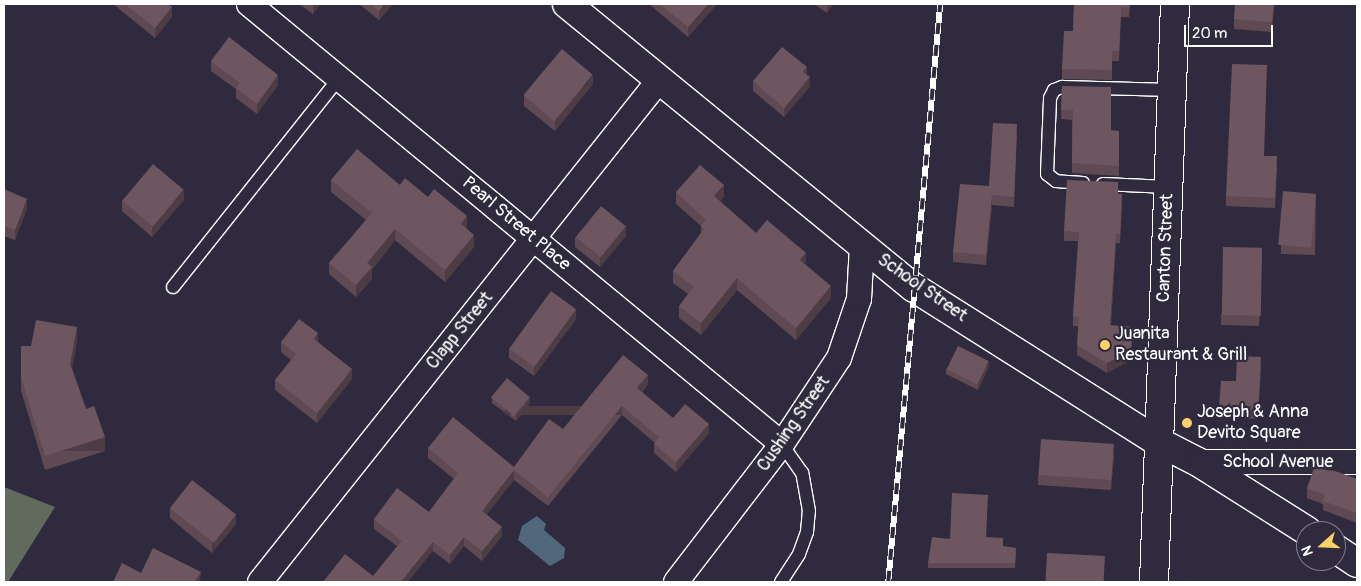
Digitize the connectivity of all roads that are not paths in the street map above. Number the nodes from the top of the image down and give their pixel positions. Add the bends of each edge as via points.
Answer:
1 (249, 4) edge
2 (567, 4) edge
3 (1175, 4) edge
4 (339, 78) junction
5 (660, 79) junction
6 (1172, 90) junction
7 (1168, 186) junction
8 (533, 239) junction
9 (862, 245) junction
10 (172, 287) dead end
11 (1157, 441) junction
12 (782, 444) junction
13 (1198, 462) junction
14 (1357, 462) edge
15 (1296, 524) edge
16 (1346, 556) edge
17 (1357, 563) edge
18 (260, 582) edge
19 (676, 582) edge
20 (781, 582) edge
21 (1154, 582) edge

1 - 4 street, Pearl Street Place
2 - 5 street, School Street
3 - 6 street, Canton Street
4 - 8 street, Pearl Street Place
4 - 10 lane
5 - 8 street, Clapp Street
5 - 9 street, School Street
6 - 7 street, Canton Street
6 - 7 lane via 1058,88 1050,98 1047,174 1051,180
7 - 11 street, Canton Street
8 - 12 street, Pearl Street Place
8 - 18 street, Clapp Street
9 - 11 street, School Street via 913,286
9 - 12 street, Cushing Street via 859,299 839,358
11 - 13 street, School Street
11 - 21 street, Canton Street
12 - 19 street, Cushing Street
12 - 20 lane via 802,473 809,511 807,532 799,554
13 - 14 street, School Avenue
13 - 15 street, School Street
16 - 17 street

